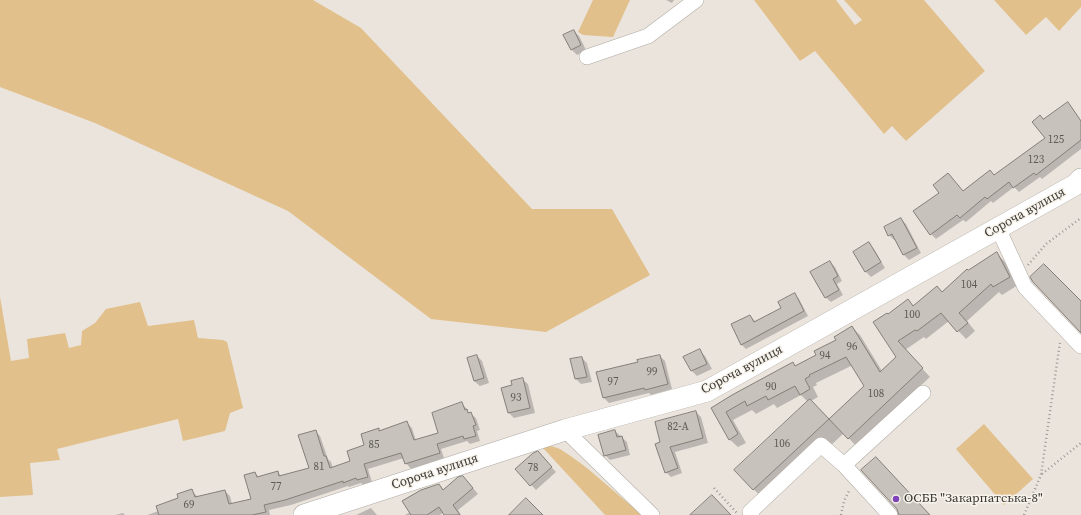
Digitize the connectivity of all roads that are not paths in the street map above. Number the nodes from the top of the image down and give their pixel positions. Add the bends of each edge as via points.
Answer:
1 (696, 0) edge
2 (587, 57) dead end
3 (1079, 185) edge
4 (998, 228) junction
5 (1081, 346) edge
6 (923, 393) dead end
7 (565, 430) junction
8 (844, 465) junction
9 (304, 515) edge
10 (652, 515) edge
11 (752, 515) edge
12 (890, 515) edge

1 - 2 street via 648,36
3 - 4 main road, Сороча вулиця
4 - 5 street via 1025,287
4 - 7 main road, Сороча вулиця via 707,391
6 - 8 street
7 - 9 main road, Сороча вулиця
7 - 10 street
8 - 11 street via 821,445 750,512
8 - 12 street

